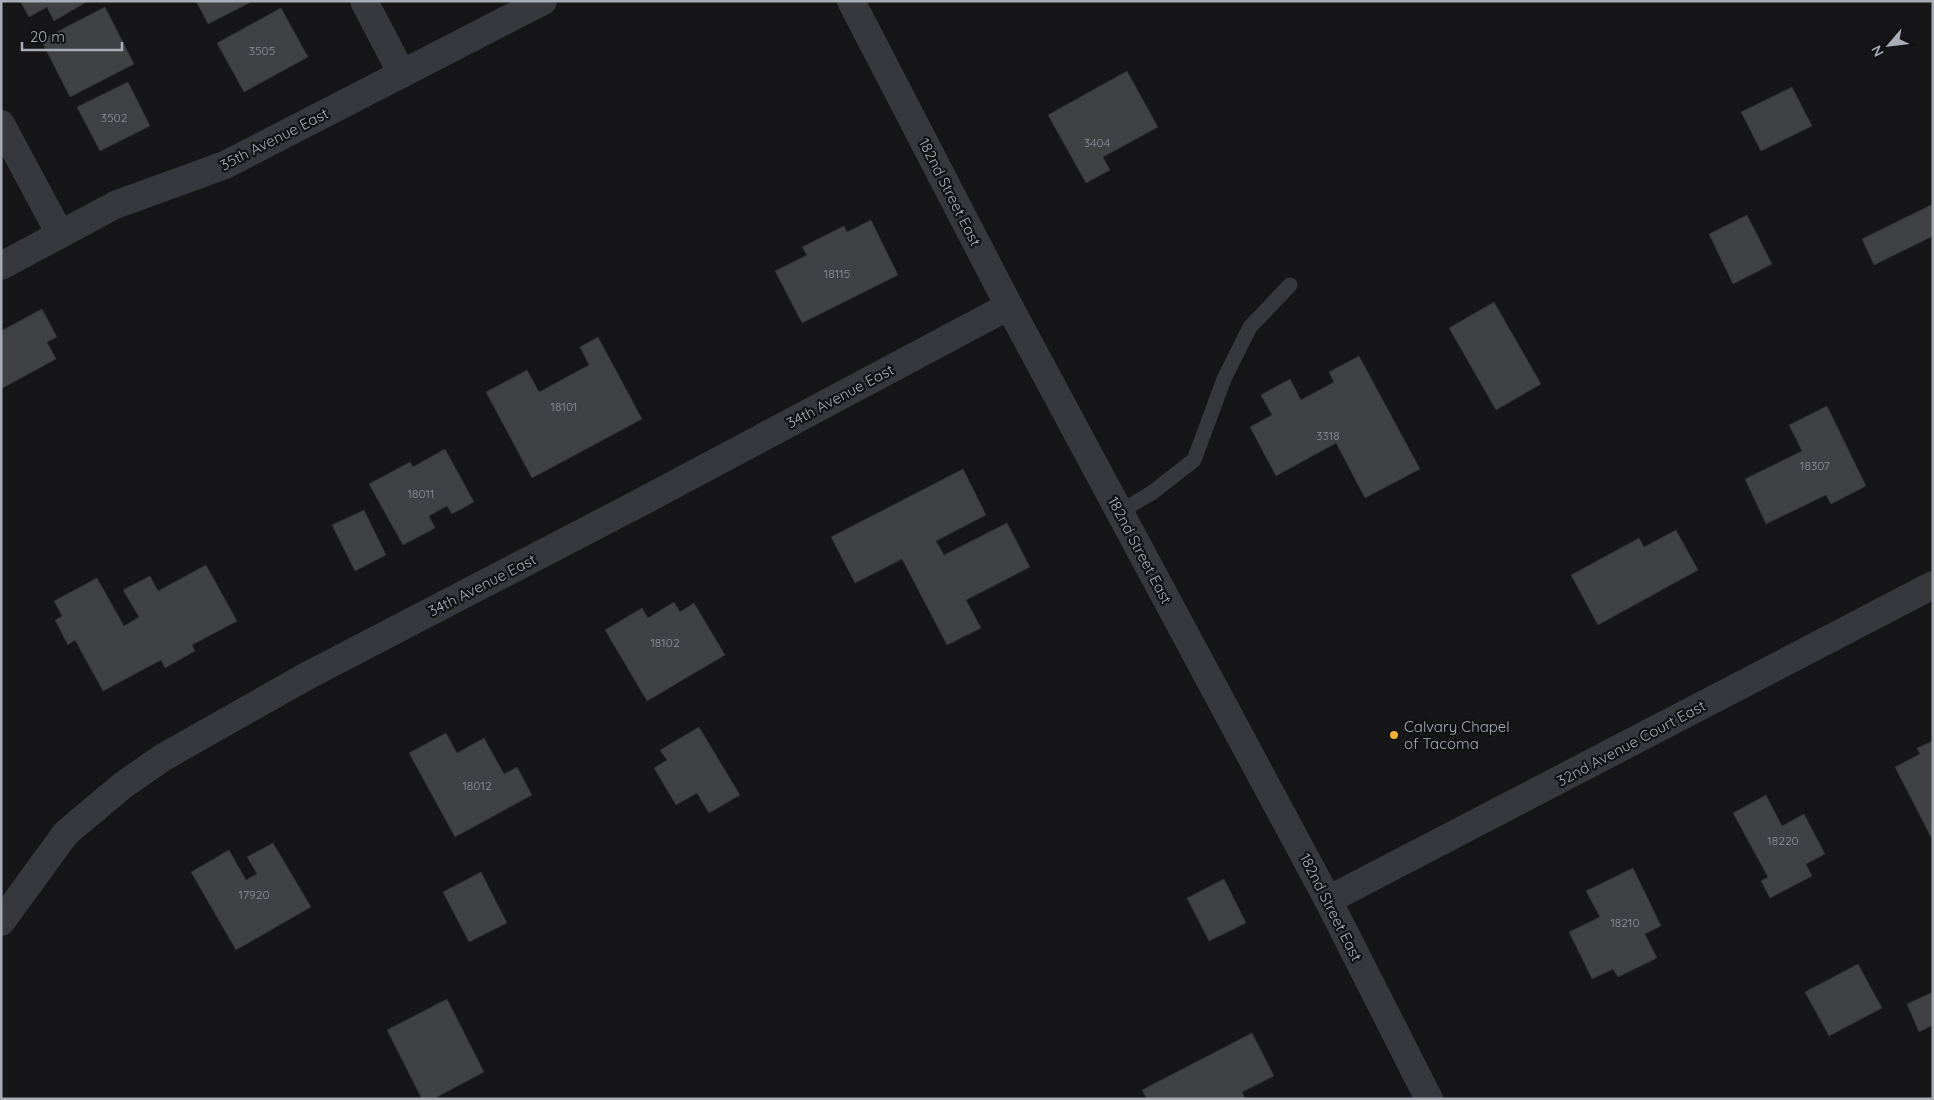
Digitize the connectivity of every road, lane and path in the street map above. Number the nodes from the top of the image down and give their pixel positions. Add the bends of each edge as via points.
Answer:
1 (364, 1) edge
2 (543, 1) edge
3 (852, 1) edge
4 (402, 74) junction
5 (1, 124) edge
6 (60, 234) junction
7 (1, 266) edge
8 (1290, 285) dead end
9 (1009, 306) junction
10 (1120, 512) junction
11 (1933, 585) edge
12 (1328, 900) junction
13 (1, 922) edge
14 (1429, 1099) edge

1 - 4 street
2 - 4 street, 35th Avenue East
3 - 9 street, 182nd Street East
4 - 6 street, 35th Avenue East via 225,165 116,205
5 - 6 street
6 - 7 street, 35th Avenue East
8 - 10 lane via 1250,327 1224,379 1194,460 1153,492
9 - 10 street, 182nd Street East
9 - 13 street, 34th Avenue East via 305,677 162,758 122,786 66,833
10 - 12 street, 182nd Street East
11 - 12 street, 32nd Avenue Court East
12 - 14 street, 182nd Street East

